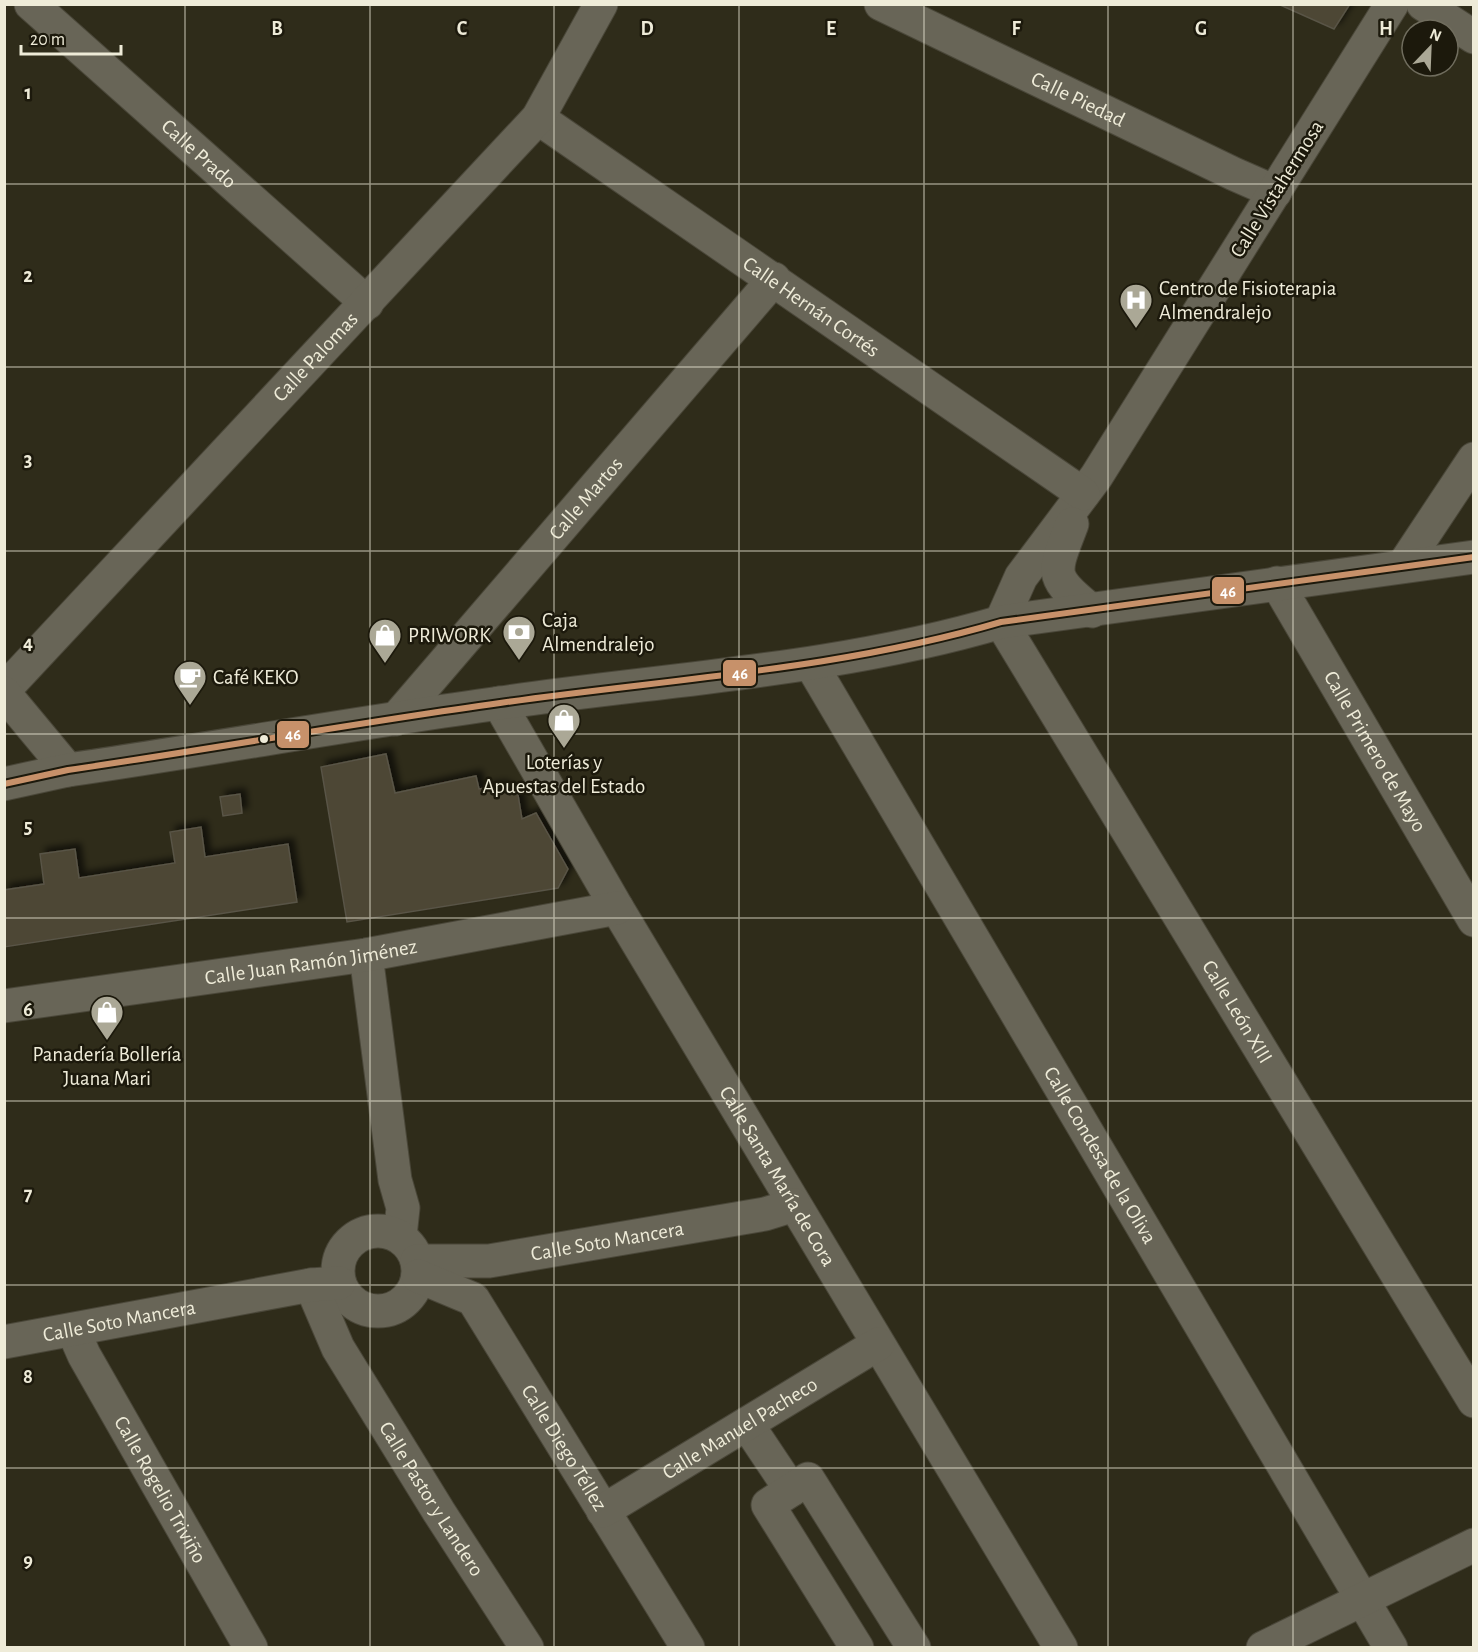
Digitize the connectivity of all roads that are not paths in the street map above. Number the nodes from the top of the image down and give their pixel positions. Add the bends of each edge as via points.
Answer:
1 (31, 4) edge
2 (601, 4) edge
3 (881, 4) edge
4 (1392, 4) edge
5 (1423, 4) edge
6 (1473, 37) edge
7 (538, 118) junction
8 (1275, 192) junction
9 (774, 279) junction
10 (367, 303) junction
11 (1473, 459) edge
12 (1083, 494) junction
13 (1473, 556) edge
14 (1404, 566) junction
15 (1277, 583) junction
16 (1092, 611) junction
17 (1001, 622) junction
18 (811, 664) junction
19 (4, 692) edge
20 (499, 703) junction
21 (396, 719) junction
22 (68, 770) junction
23 (4, 784) edge
24 (617, 908) junction
25 (1473, 920) edge
26 (366, 955) junction
27 (4, 1006) edge
28 (794, 1205) junction
29 (412, 1258) junction
30 (336, 1292) junction
31 (73, 1330) junction
32 (4, 1342) edge
33 (878, 1344) junction
34 (338, 1348) junction
35 (1473, 1401) edge
36 (747, 1424) junction
37 (791, 1490) junction
38 (603, 1511) junction
39 (1473, 1545) edge
40 (1362, 1600) junction
41 (674, 1643) edge
42 (251, 1647) edge
43 (527, 1647) edge
44 (857, 1647) edge
45 (914, 1647) edge
46 (1061, 1647) edge
47 (1263, 1647) edge
48 (1391, 1647) edge

1 - 10 street, Calle Prado
2 - 7 street, Calle Palomas
3 - 8 street, Calle Piedad
4 - 8 street, Calle Vistahermosa
5 - 6 street
7 - 9 street, Calle Hernán Cortés
7 - 10 street, Calle Palomas
8 - 12 street, Calle Vistahermosa
9 - 12 street, Calle Hernán Cortés
9 - 21 street, Calle Martos
10 - 19 street, Calle Palomas
11 - 14 street
12 - 16 street, Calle Vistahermosa via 1058,563 1059,579
12 - 17 street, Calle Vistahermosa via 1021,576
13 - 14 street
14 - 15 street
15 - 16 street
15 - 25 street, Calle Primero de Mayo
16 - 17 street
17 - 18 street via 946,639
17 - 35 street, Calle León XIII
18 - 20 street
18 - 40 street, Calle Condesa de la Oliva
19 - 22 street
20 - 21 street
20 - 24 street, Calle Santa María de Cora
21 - 22 street
22 - 23 street
24 - 26 street, Calle Juan Ramón Jiménez
24 - 28 street, Calle Santa María de Cora
26 - 27 street, Calle Juan Ramón Jiménez
26 - 29 street via 395,1180
28 - 29 street, Calle Soto Mancera via 765,1214 489,1261
28 - 33 street, Calle Santa María de Cora
29 - 30 street via 413,1291 403,1303 374,1311
29 - 30 street via 386,1231 369,1231 353,1238 342,1251
29 - 38 street, Calle Diego Téllez via 473,1299
30 - 31 street, Calle Soto Mancera
30 - 34 street, Calle Pastor y Landero
30 - 34 street
31 - 32 street, Calle Soto Mancera
31 - 42 street, Calle Rogelio Triviño
33 - 36 street, Calle Manuel Pacheco
33 - 46 street, Calle Santa María de Cora
34 - 43 street, Calle Pastor y Landero
36 - 37 street
36 - 38 street, Calle Manuel Pacheco
37 - 44 street via 768,1504
37 - 45 street via 808,1479
38 - 41 street, Calle Diego Téllez
39 - 40 street
40 - 47 street
40 - 48 street, Calle Condesa de la Oliva

